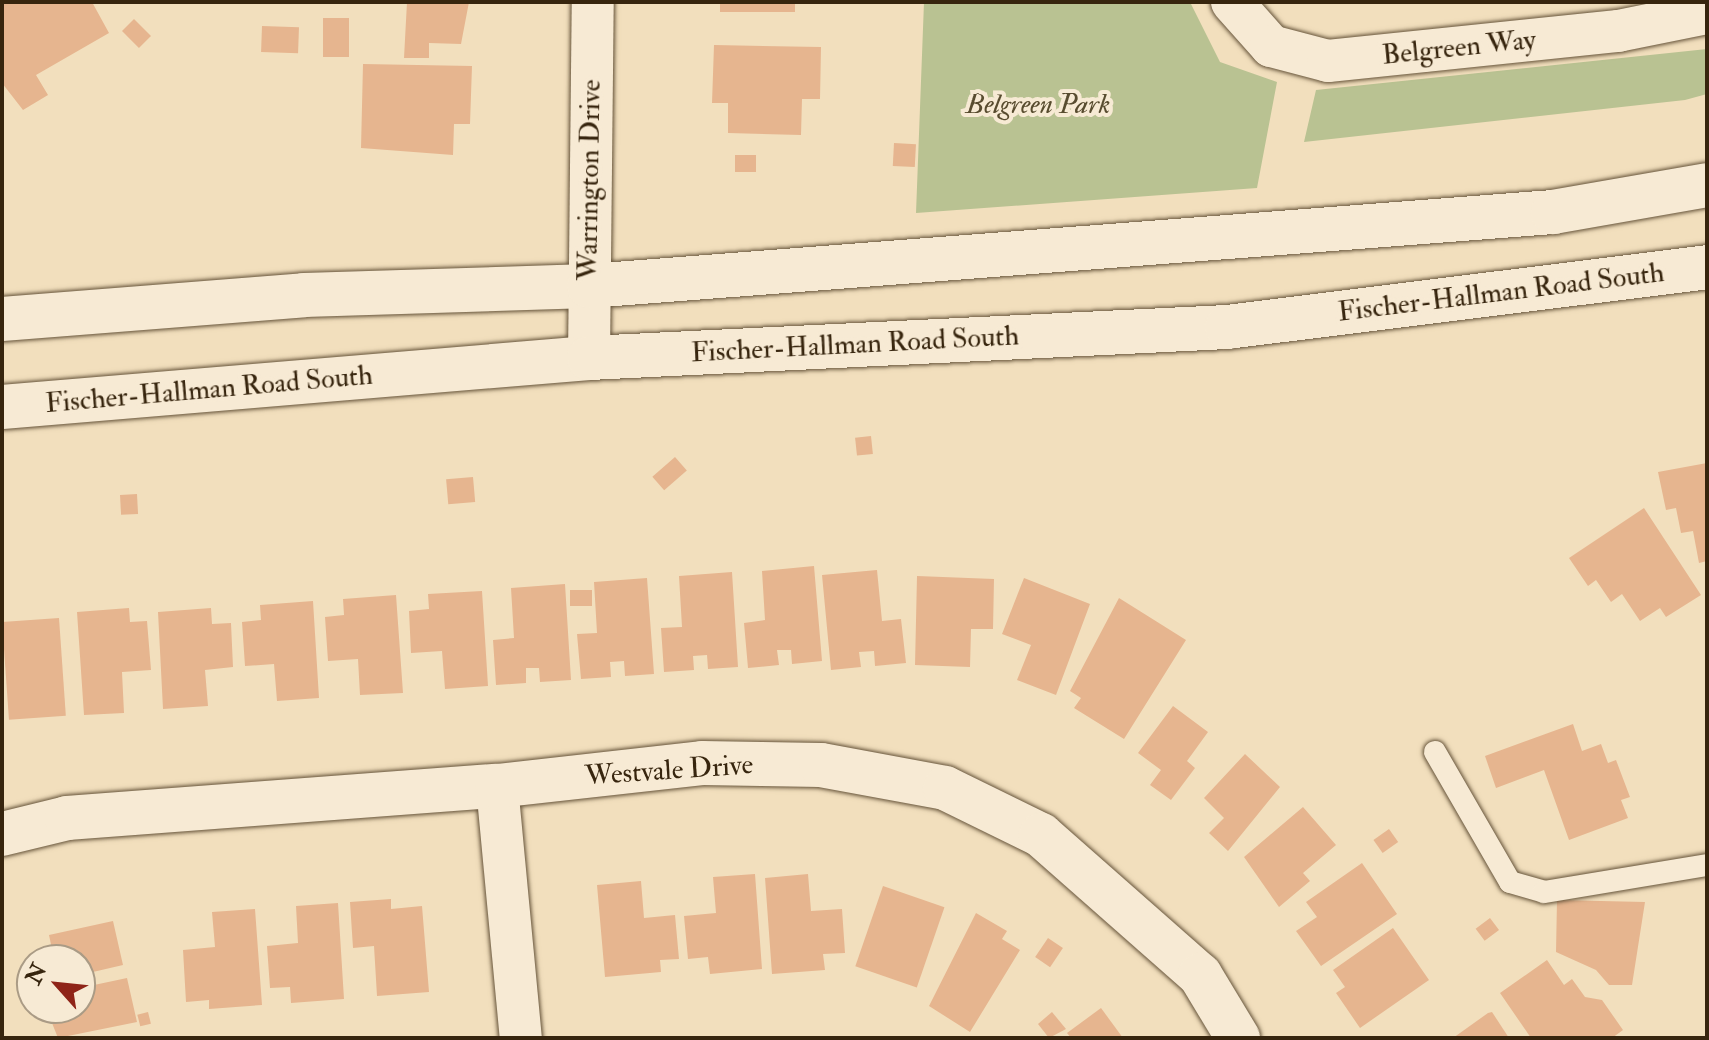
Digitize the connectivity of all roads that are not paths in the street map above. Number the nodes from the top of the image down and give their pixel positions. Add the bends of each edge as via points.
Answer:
1 (593, 2) edge
2 (1232, 2) edge
3 (1707, 13) edge
4 (1707, 185) edge
5 (1707, 267) edge
6 (589, 286) junction
7 (2, 319) edge
8 (589, 358) junction
9 (2, 407) edge
10 (1435, 752) dead end
11 (497, 786) junction
12 (2, 834) edge
13 (1707, 865) edge
14 (521, 1038) edge
15 (1238, 1038) edge

1 - 6 street, Warrington Drive
2 - 3 street, Belgreen Way via 1271,46 1328,61 1618,31
4 - 6 main road via 1553,212
5 - 8 main road, Fischer-Hallman Road South via 1227,327
6 - 7 main road via 304,295
6 - 8 street, Warrington Drive
8 - 9 main road, Fischer-Hallman Road South
10 - 13 lane via 1510,882 1544,892
11 - 12 main road, Westvale Drive via 67,818
11 - 14 street
11 - 15 main road, Westvale Drive via 702,763 821,765 945,788 1041,835 1111,890 1200,975

